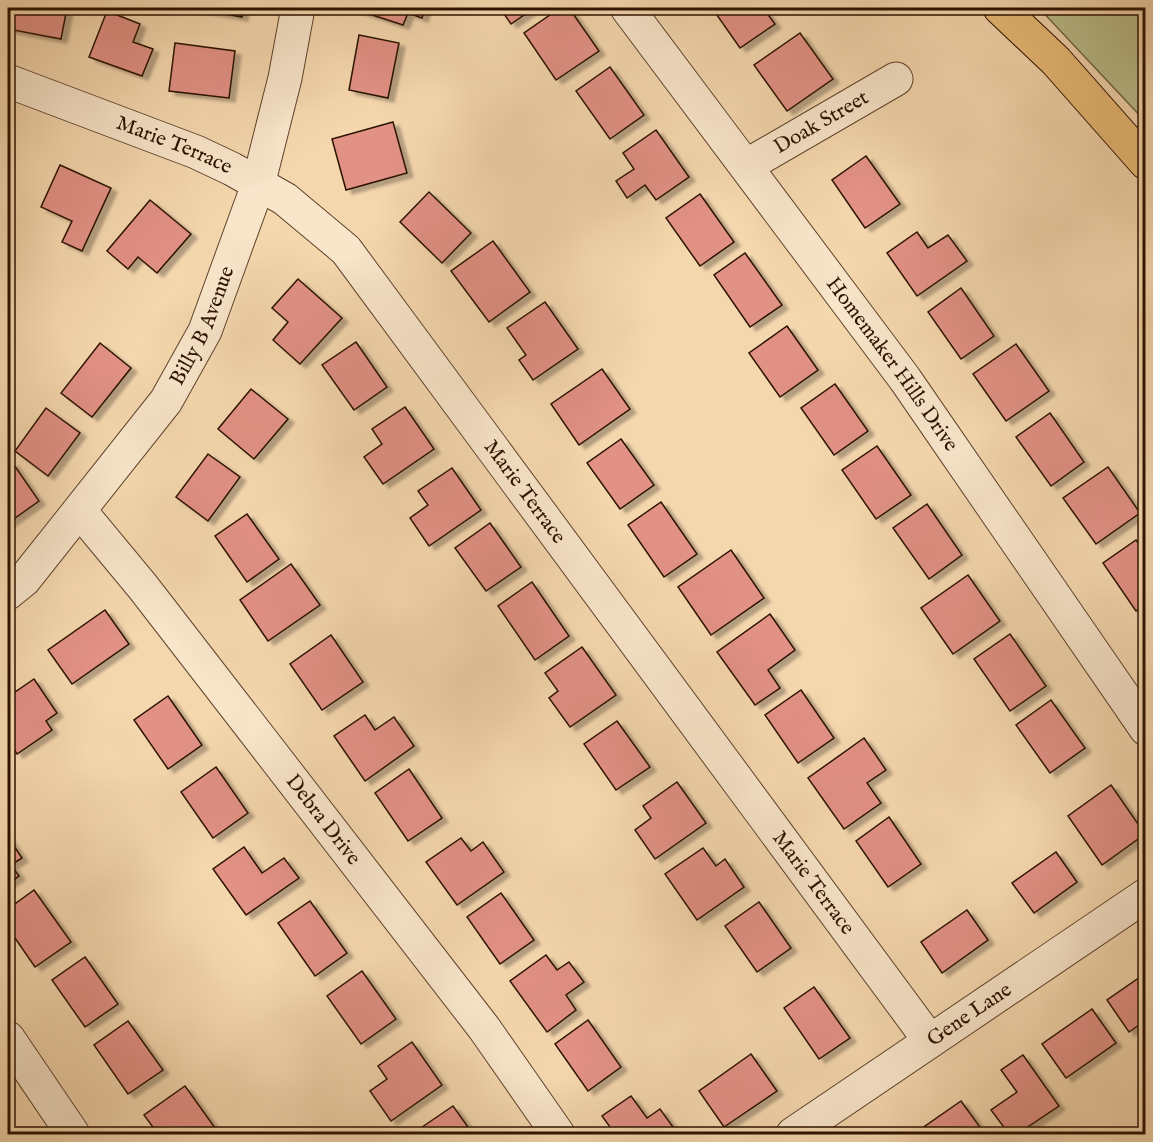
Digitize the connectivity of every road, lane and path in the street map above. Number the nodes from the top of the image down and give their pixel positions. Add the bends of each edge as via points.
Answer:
1 (298, 8) edge
2 (627, 8) edge
3 (1000, 8) edge
4 (896, 79) dead end
5 (8, 81) edge
6 (1146, 163) edge
7 (746, 166) junction
8 (258, 185) junction
9 (80, 512) junction
10 (8, 593) edge
11 (1146, 729) edge
12 (1146, 895) edge
13 (8, 1038) edge
14 (930, 1041) junction
15 (73, 1134) edge
16 (558, 1134) edge
17 (793, 1134) edge

1 - 8 street, Billy B Avenue
2 - 7 street, Homemaker Hills Drive
3 - 6 main road via 1056,61
4 - 7 street, Doak Street
5 - 8 street, Marie Terrace via 196,152
7 - 11 street, Homemaker Hills Drive via 905,379
8 - 9 street, Billy B Avenue via 199,341 166,401
8 - 14 street, Marie Terrace via 285,199 346,250
9 - 10 street, Billy B Avenue via 24,580
9 - 16 street, Debra Drive via 143,587 470,1009
12 - 14 street, Gene Lane
13 - 15 street
14 - 17 street, Gene Lane

